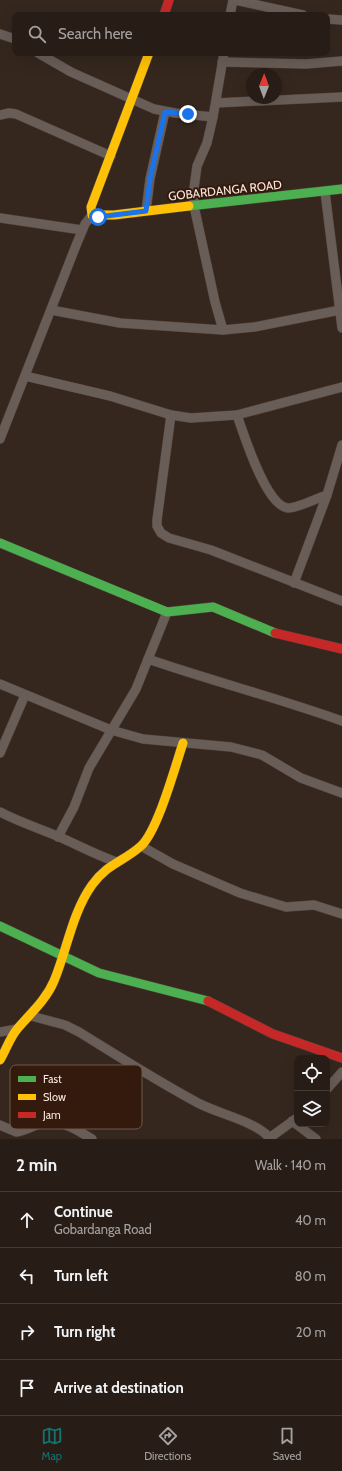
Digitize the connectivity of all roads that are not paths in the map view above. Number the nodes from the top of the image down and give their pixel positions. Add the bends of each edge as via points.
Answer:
1 (169, 0) edge
2 (234, 0) edge
3 (165, 12) edge
4 (231, 12) edge
5 (289, 12) edge
6 (330, 19) edge
7 (342, 20) edge
8 (0, 34) edge
9 (12, 38) edge
10 (43, 56) edge
11 (148, 56) edge
12 (223, 58) edge
13 (342, 61) edge
14 (342, 97) edge
15 (132, 98) junction
16 (216, 104) junction
17 (165, 112) junction
18 (0, 115) edge
19 (213, 117) junction
20 (111, 156) junction
21 (342, 189) edge
22 (324, 192) junction
23 (194, 206) junction
24 (146, 211) junction
25 (92, 215) junction
26 (0, 218) edge
27 (82, 230) junction
28 (51, 310) junction
29 (340, 310) junction
30 (342, 328) edge
31 (223, 330) junction
32 (25, 376) junction
33 (342, 387) edge
34 (171, 415) junction
35 (237, 415) junction
36 (2, 429) edge
37 (0, 438) edge
38 (342, 445) edge
39 (327, 495) junction
40 (0, 543) edge
41 (294, 583) junction
42 (342, 601) edge
43 (167, 612) junction
44 (342, 650) edge
45 (148, 659) junction
46 (0, 684) edge
47 (25, 695) junction
48 (342, 721) edge
49 (111, 730) junction
50 (183, 743) junction
51 (0, 752) edge
52 (342, 793) edge
53 (0, 812) edge
54 (58, 837) junction
55 (140, 846) junction
56 (114, 861) junction
57 (342, 914) edge
58 (0, 926) edge
59 (63, 955) junction
60 (31, 1016) junction
61 (17, 1030) junction
62 (0, 1032) edge
63 (342, 1058) edge
64 (0, 1060) edge
65 (133, 1065) edge
66 (142, 1071) edge
67 (342, 1072) edge
68 (330, 1086) edge
69 (294, 1121) edge
70 (0, 1125) edge
71 (303, 1127) edge
72 (25, 1129) edge
73 (75, 1129) edge
74 (269, 1138) edge
75 (92, 1139) edge
76 (316, 1139) edge

1 - 3 street
2 - 4 street
2 - 5 street
6 - 7 street
8 - 9 street
10 - 15 street via 71,72
11 - 15 street
12 - 13 street via 306,64
12 - 16 street
14 - 16 street
15 - 17 street
15 - 20 street
16 - 19 street
17 - 19 street
17 - 24 street via 150,179
18 - 20 street via 16,114
19 - 23 street via 207,143 197,166
20 - 25 street via 92,207
21 - 22 street, GOBARDANGA ROAD
22 - 23 street, GOBARDANGA ROAD
22 - 29 street
23 - 24 street, GOBARDANGA ROAD
23 - 31 street
24 - 25 street, GOBARDANGA ROAD via 98,217
25 - 27 street
26 - 27 street
27 - 28 street
28 - 31 street via 120,323
28 - 32 street
29 - 30 street
29 - 31 street via 254,327
32 - 34 street via 110,396
32 - 36 street
33 - 35 street
34 - 35 street via 208,418
34 - 41 street via 157,520 161,533
35 - 39 street via 264,482 279,505 292,508
36 - 37 street
38 - 39 street
39 - 41 street
40 - 43 street
41 - 42 street
43 - 44 street via 177,613 213,606 274,633
43 - 45 street
45 - 48 street
45 - 49 street via 136,688
46 - 47 street
47 - 49 street
47 - 51 street
49 - 50 street via 143,738
49 - 54 street via 89,768 74,807
50 - 52 street via 231,747 262,755 301,778
50 - 55 street via 164,802 156,821
53 - 54 street via 18,822
54 - 56 street via 87,852
55 - 56 street
55 - 57 street via 173,864 240,893 286,907 314,906
56 - 59 street via 92,886 77,915
58 - 59 street
59 - 60 street via 48,995
59 - 63 street via 114,978 204,999 273,1034
60 - 61 street
60 - 65 street via 79,1032
61 - 62 street
61 - 64 street
66 - 74 street via 218,1112 262,1130
67 - 68 street
69 - 74 street
70 - 72 street via 16,1132
71 - 76 street
73 - 75 street

